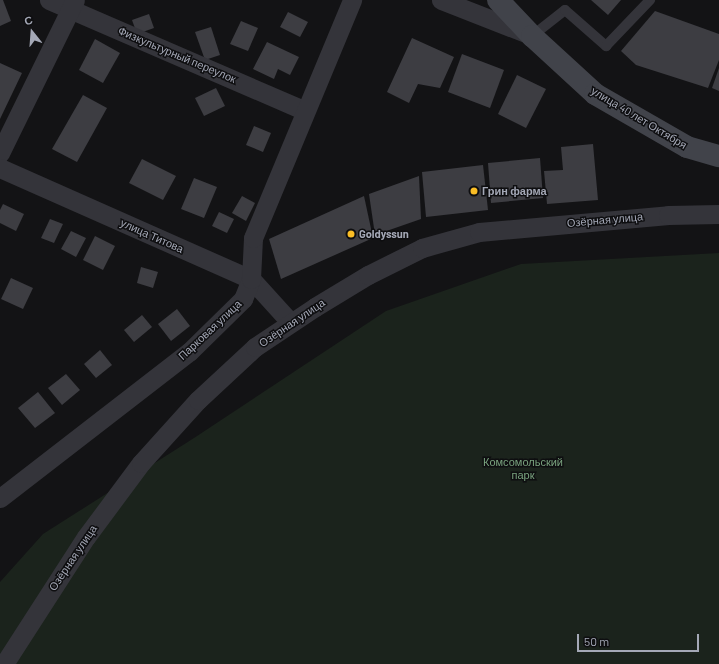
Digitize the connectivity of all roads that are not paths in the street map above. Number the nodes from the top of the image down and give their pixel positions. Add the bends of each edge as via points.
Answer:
1 (48, 0) edge
2 (352, 0) edge
3 (441, 0) edge
4 (498, 0) edge
5 (650, 0) edge
6 (73, 5) edge
7 (532, 36) junction
8 (305, 111) junction
9 (0, 153) edge
10 (719, 156) edge
11 (0, 168) edge
12 (719, 214) edge
13 (251, 280) junction
14 (291, 323) junction
15 (0, 498) edge
16 (4, 664) edge

1 - 6 street, Физкультурный переулок
2 - 8 street, Парковая улица
3 - 7 street
4 - 7 main road, улица 40 лет Октября
5 - 7 lane via 606,46 565,10
6 - 8 street, Физкультурный переулок
6 - 9 street
7 - 10 main road, улица 40 лет Октября via 595,94 687,147
8 - 13 street, Парковая улица via 253,238
11 - 13 street, улица Титова
12 - 14 street, Озёрная улица via 668,215 479,232 422,248 368,275
13 - 14 street, улица Титова
13 - 15 street, Парковая улица via 243,299 189,352
14 - 16 street, Озёрная улица via 255,348 198,400 141,463 86,537

